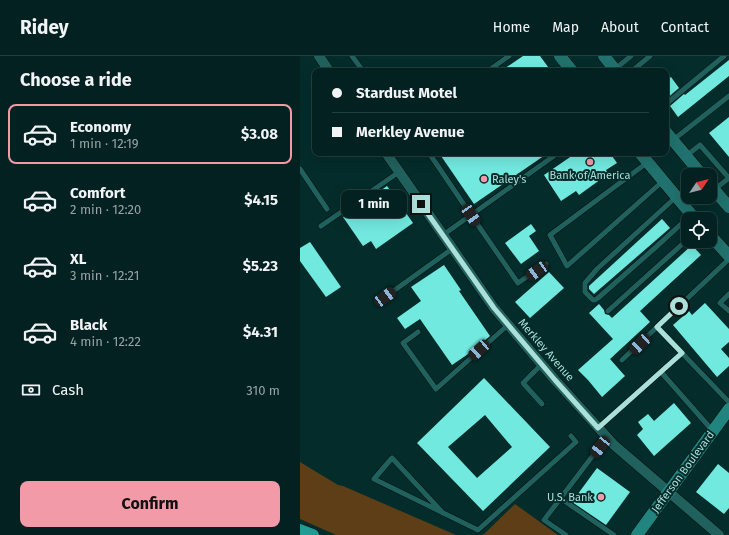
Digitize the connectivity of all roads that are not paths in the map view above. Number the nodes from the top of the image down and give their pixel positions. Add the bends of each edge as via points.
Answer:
1 (319, 56) edge
2 (352, 56) edge
3 (509, 56) edge
4 (560, 56) edge
5 (604, 56) edge
6 (631, 56) edge
7 (650, 56) edge
8 (724, 56) edge
9 (327, 68) edge
10 (361, 68) edge
11 (492, 68) edge
12 (570, 68) edge
13 (614, 68) edge
14 (618, 68) edge
15 (636, 68) edge
16 (729, 96) edge
17 (669, 102) edge
18 (670, 136) edge
19 (388, 156) edge
20 (430, 156) edge
21 (554, 156) edge
22 (686, 156) junction
23 (644, 158) edge
24 (696, 168) edge
25 (300, 169) edge
26 (399, 172) junction
27 (729, 178) edge
28 (663, 181) junction
29 (717, 184) edge
30 (717, 193) edge
31 (676, 197) junction
32 (729, 207) edge
33 (327, 209) dead end
34 (689, 212) edge
35 (471, 215) junction
36 (321, 226) dead end
37 (681, 227) edge
38 (443, 235) junction
39 (717, 243) edge
40 (681, 246) edge
41 (452, 249) junction
42 (729, 256) edge
43 (729, 259) edge
44 (546, 264) dead end
45 (729, 294) edge
46 (385, 297) dead end
47 (729, 311) edge
48 (608, 312) dead end
49 (508, 325) junction
50 (657, 327) junction
51 (418, 332) dead end
52 (682, 353) junction
53 (622, 360) dead end
54 (542, 364) junction
55 (661, 372) junction
56 (729, 402) edge
57 (542, 404) dead end
58 (729, 410) edge
59 (598, 428) junction
60 (713, 431) junction
61 (571, 436) dead end
62 (607, 437) junction
63 (668, 492) junction
64 (560, 498) junction
65 (443, 513) junction
66 (300, 530) edge
67 (313, 535) edge
68 (566, 535) edge
69 (614, 535) edge
70 (637, 535) edge
71 (719, 535) edge

1 - 9 street
2 - 10 lane
3 - 11 lane
4 - 12 main road
5 - 13 main road
6 - 14 lane
7 - 15 lane
8 - 17 lane
16 - 18 lane
18 - 22 main road
19 - 26 street, Merkley Avenue
20 - 35 lane
21 - 35 lane
22 - 24 main road
22 - 27 lane via 700,145
23 - 28 main road
23 - 28 lane via 550,236 567,266
25 - 33 lane
26 - 36 lane
26 - 38 street, Merkley Avenue
27 - 29 lane
28 - 31 main road
30 - 32 main road
31 - 34 main road
31 - 37 lane via 597,269 585,283 585,292 593,300 598,298
35 - 38 lane
35 - 44 lane via 518,284
38 - 41 street, Merkley Avenue
39 - 42 main road
40 - 48 lane
41 - 46 lane
41 - 49 street, Merkley Avenue
43 - 50 lane
45 - 47 lane via 720,303
49 - 51 lane via 436,389 403,343
49 - 54 street, Merkley Avenue
50 - 52 lane
50 - 53 lane
52 - 55 lane
52 - 56 lane
54 - 57 lane via 523,383
54 - 59 street, Merkley Avenue
55 - 59 lane
55 - 60 lane
58 - 60 main road, Jefferson Boulevard
59 - 62 street, Merkley Avenue
60 - 63 main road, Jefferson Boulevard
61 - 65 lane via 576,442 478,530
62 - 63 street, Merkley Avenue
62 - 64 lane
63 - 70 main road, Jefferson Boulevard
63 - 71 street, Merkley Avenue
64 - 68 lane via 544,520
64 - 69 lane
65 - 65 lane via 436,510 374,479 392,458
66 - 67 highway

